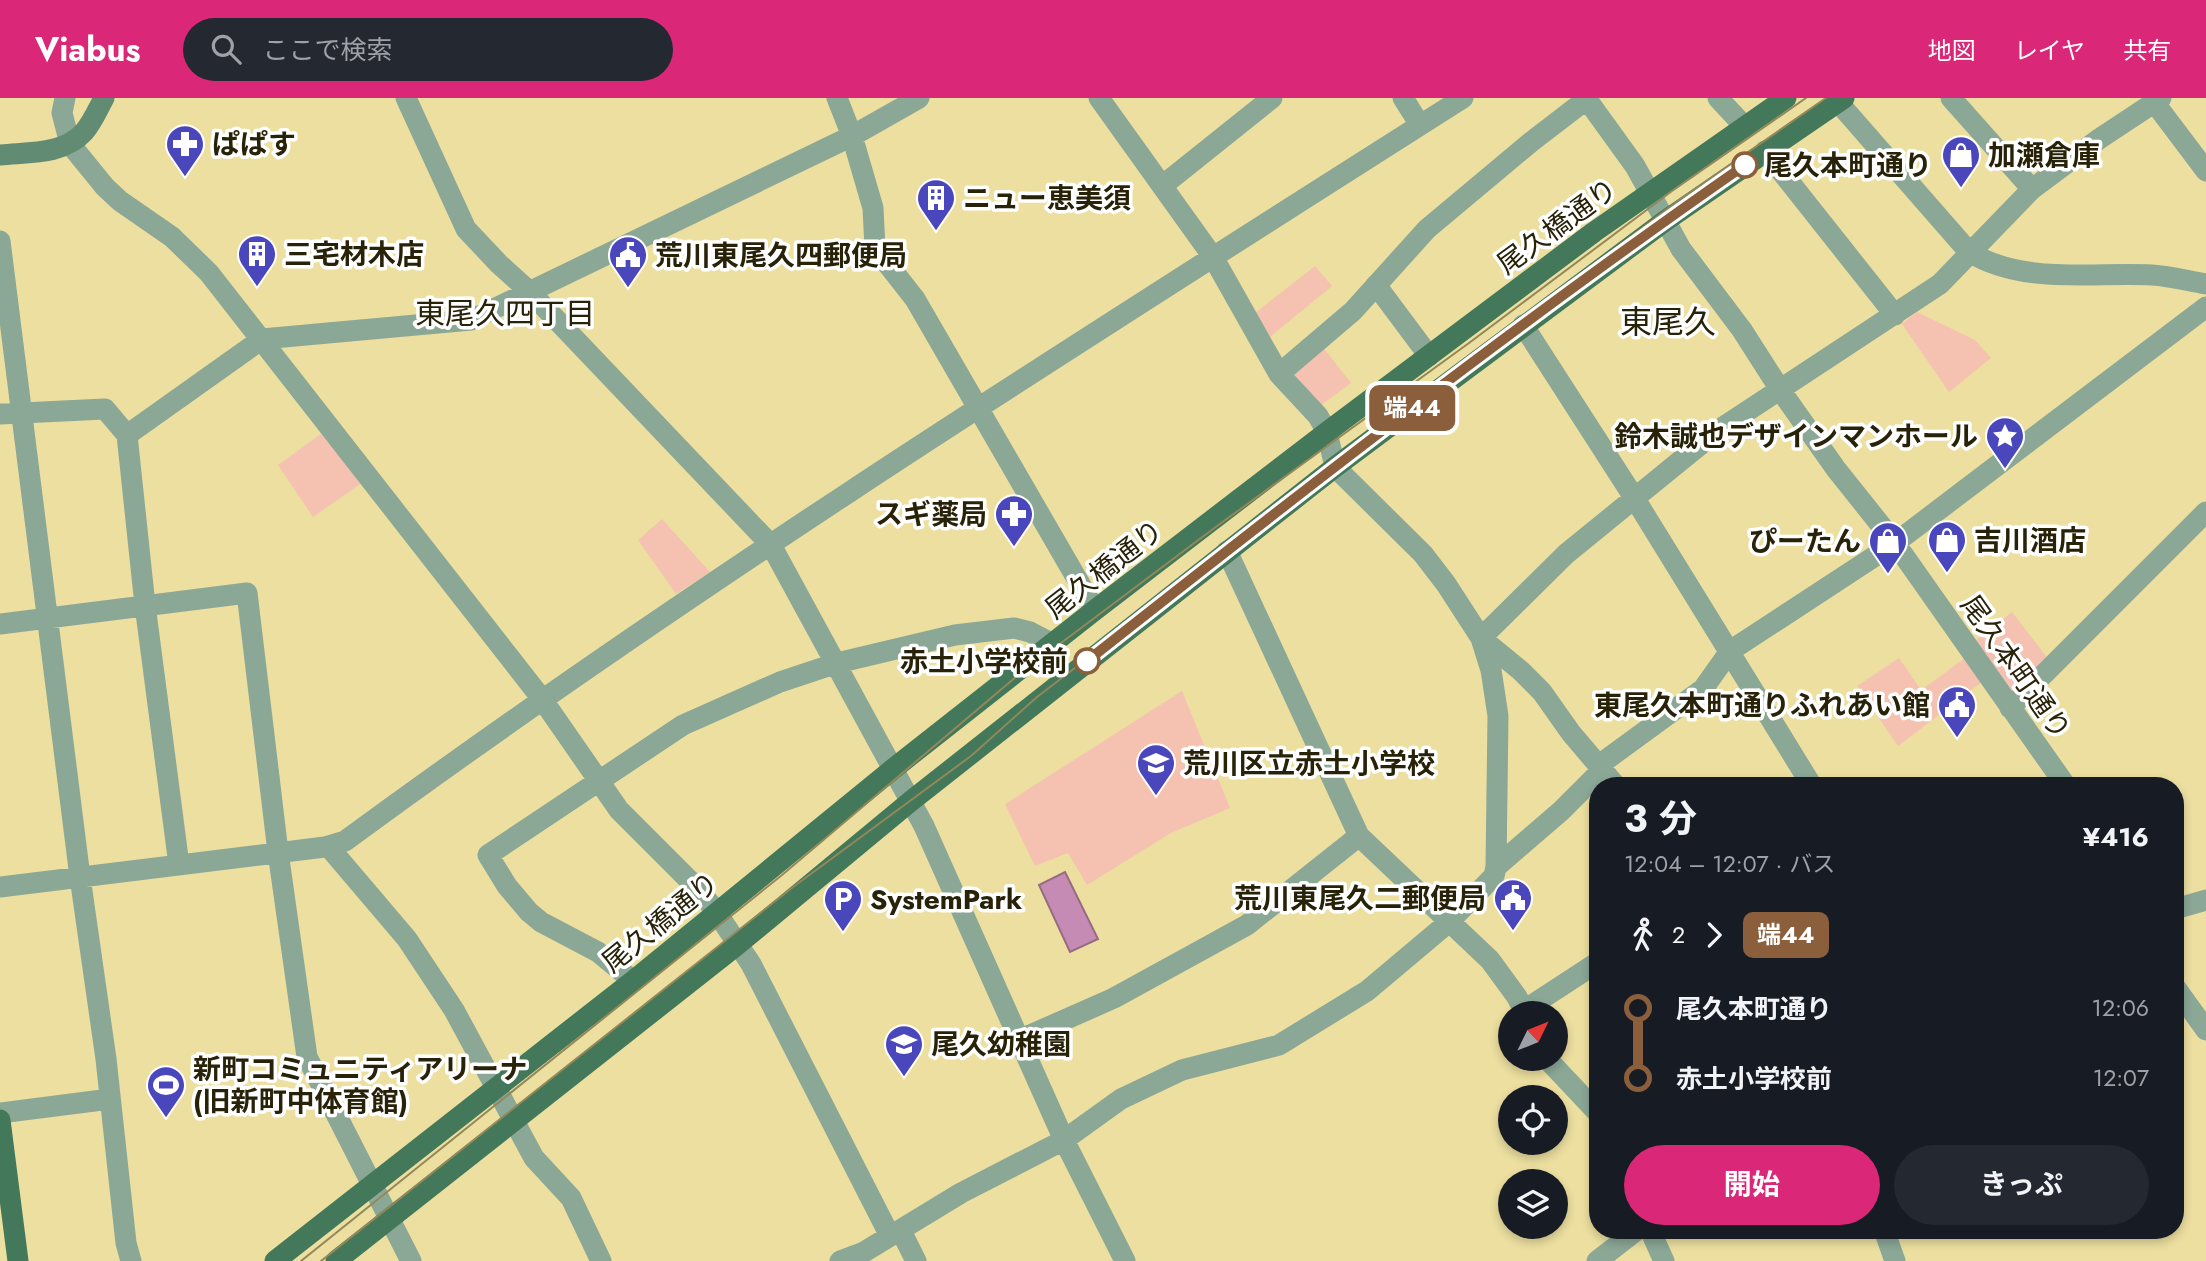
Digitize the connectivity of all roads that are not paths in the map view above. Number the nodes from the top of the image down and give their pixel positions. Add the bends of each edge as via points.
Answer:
1 (65, 98) edge
2 (104, 98) edge
3 (406, 98) edge
4 (837, 98) edge
5 (919, 98) edge
6 (1099, 98) edge
7 (1272, 98) edge
8 (1403, 98) edge
9 (1463, 98) edge
10 (1586, 98) edge
11 (1718, 98) edge
12 (1786, 98) edge
13 (1951, 98) edge
14 (1841, 100) edge
15 (2157, 100) edge
16 (1420, 125) junction
17 (1745, 127) junction
18 (852, 136) junction
19 (70, 144) junction
20 (1765, 151) junction
21 (0, 155) edge
22 (2206, 172) edge
23 (1162, 186) junction
24 (2032, 189) junction
25 (1650, 193) junction
26 (1665, 221) junction
27 (0, 241) edge
28 (1969, 252) junction
29 (1213, 257) junction
30 (2206, 284) edge
31 (1376, 285) junction
32 (530, 292) junction
33 (2206, 307) edge
34 (1895, 315) junction
35 (1523, 325) junction
36 (262, 338) junction
37 (1429, 356) junction
38 (1279, 374) junction
39 (1781, 391) junction
40 (978, 408) junction
41 (10, 414) edge
42 (1327, 432) junction
43 (127, 435) junction
44 (1335, 467) junction
45 (1635, 499) junction
46 (2206, 512) edge
47 (1895, 543) junction
48 (771, 545) junction
49 (1227, 551) junction
50 (145, 605) junction
51 (1095, 610) junction
52 (47, 617) junction
53 (0, 624) edge
54 (1481, 638) junction
55 (1053, 644) junction
56 (1730, 651) junction
57 (837, 663) junction
58 (542, 699) junction
59 (2010, 708) junction
60 (892, 769) junction
61 (1606, 773) edge
62 (1807, 777) edge
63 (2060, 777) edge
64 (597, 781) junction
65 (1589, 787) edge
66 (911, 801) junction
67 (1359, 836) junction
68 (327, 846) junction
69 (278, 852) junction
70 (179, 864) junction
71 (1496, 867) junction
72 (80, 877) junction
73 (0, 887) edge
74 (2206, 900) edge
75 (2184, 906) edge
76 (717, 913) junction
77 (1449, 922) junction
78 (737, 944) junction
79 (1589, 968) edge
80 (633, 981) junction
81 (2184, 999) edge
82 (1519, 1001) edge
83 (1540, 1001) edge
84 (2206, 1030) edge
85 (1019, 1040) junction
86 (1558, 1071) edge
87 (496, 1087) junction
88 (110, 1099) junction
89 (1589, 1103) edge
90 (0, 1113) edge
91 (514, 1119) junction
92 (0, 1120) edge
93 (1064, 1140) junction
94 (371, 1185) junction
95 (388, 1219) junction
96 (895, 1234) junction
97 (1625, 1239) edge
98 (1654, 1239) edge
99 (1887, 1239) edge
100 (18, 1261) edge
101 (131, 1261) edge
102 (275, 1261) edge
103 (336, 1261) edge
104 (411, 1261) edge
105 (601, 1261) edge
106 (841, 1261) edge
107 (916, 1261) edge
108 (1125, 1261) edge
109 (1597, 1261) edge
110 (1664, 1261) edge
111 (1895, 1261) edge

1 - 19 street via 62,113
2 - 19 street via 85,131
3 - 32 street via 466,229
4 - 18 street
5 - 18 street
6 - 23 street
7 - 23 street
8 - 16 street
9 - 16 street
10 - 25 street, 尾久本町通り
10 - 31 street via 1427,229
11 - 17 street
12 - 17 main road, 尾久橋通り
13 - 24 street
14 - 20 main road
14 - 28 street
15 - 22 street
15 - 24 street
16 - 29 street
17 - 25 main road, 尾久橋通り
18 - 32 street
18 - 40 street via 873,208 875,248 915,299
19 - 21 street
19 - 36 street via 120,201 172,237 209,273
20 - 26 main road
20 - 34 street
23 - 29 street
24 - 28 street
25 - 26 street, 尾久本町通り
25 - 37 main road, 尾久橋通り
26 - 35 main road
26 - 39 street, 尾久本町通り
27 - 41 street
28 - 30 street via 2014,270 2055,275 2154,275
28 - 34 street via 1940,284
29 - 38 street
29 - 40 street
31 - 37 street
31 - 38 street via 1353,311
32 - 36 street via 471,320
32 - 48 street
33 - 47 street
34 - 39 street
35 - 44 main road
35 - 45 street
36 - 43 street
36 - 58 street
37 - 42 main road, 尾久橋通り
38 - 42 street via 1318,415
39 - 45 street via 1717,431
39 - 47 street, 尾久本町通り
40 - 48 street
40 - 51 street
41 - 43 street via 105,409
41 - 52 street
42 - 44 street
42 - 51 main road, 尾久橋通り
43 - 50 street
44 - 49 main road
44 - 54 street via 1423,554
45 - 54 street via 1566,554
45 - 56 street
46 - 59 street
47 - 56 street
47 - 59 street, 尾久本町通り
48 - 57 street
48 - 58 street
49 - 66 main road
49 - 67 street
50 - 52 street
50 - 69 street via 247,593
50 - 70 street
51 - 55 main road, 尾久橋通り
52 - 53 street
52 - 72 street
54 - 61 street via 1542,692
54 - 71 street via 1498,716
55 - 57 street via 1014,628 955,635
55 - 60 main road, 尾久橋通り
56 - 61 street via 1703,689
56 - 62 street
57 - 60 street
57 - 64 street via 780,682 683,725
58 - 64 street
58 - 68 street via 345,841
59 - 63 street, 尾久本町通り
60 - 66 street
60 - 76 main road, 尾久橋通り
64 - 76 street
64 - 80 street via 488,855 529,912 598,953
65 - 71 street
66 - 78 main road
66 - 85 street
67 - 77 street
67 - 85 street via 1247,925 1114,998
68 - 69 street
68 - 87 street via 407,939 454,1010
69 - 70 street
69 - 94 street via 307,1057
70 - 72 street
71 - 77 street via 1494,876
72 - 73 street
72 - 88 street
74 - 75 street
76 - 78 street
76 - 80 main road, 尾久橋通り
77 - 82 street via 1490,960
77 - 93 street via 1367,991 1279,1045 1182,1070 1121,1099
78 - 91 main road
78 - 96 street
79 - 83 street
80 - 87 main road, 尾久橋通り
81 - 84 street
85 - 93 street
86 - 89 street
87 - 91 street
87 - 94 main road, 尾久橋通り
88 - 90 street
88 - 101 street
91 - 95 main road
91 - 105 street via 534,1158 571,1198
92 - 100 main road
93 - 96 street via 961,1193
93 - 108 street
94 - 95 street
94 - 102 main road, 尾久橋通り
95 - 103 main road
95 - 104 street
96 - 106 street
96 - 107 street
97 - 109 street
98 - 110 street
99 - 111 street

